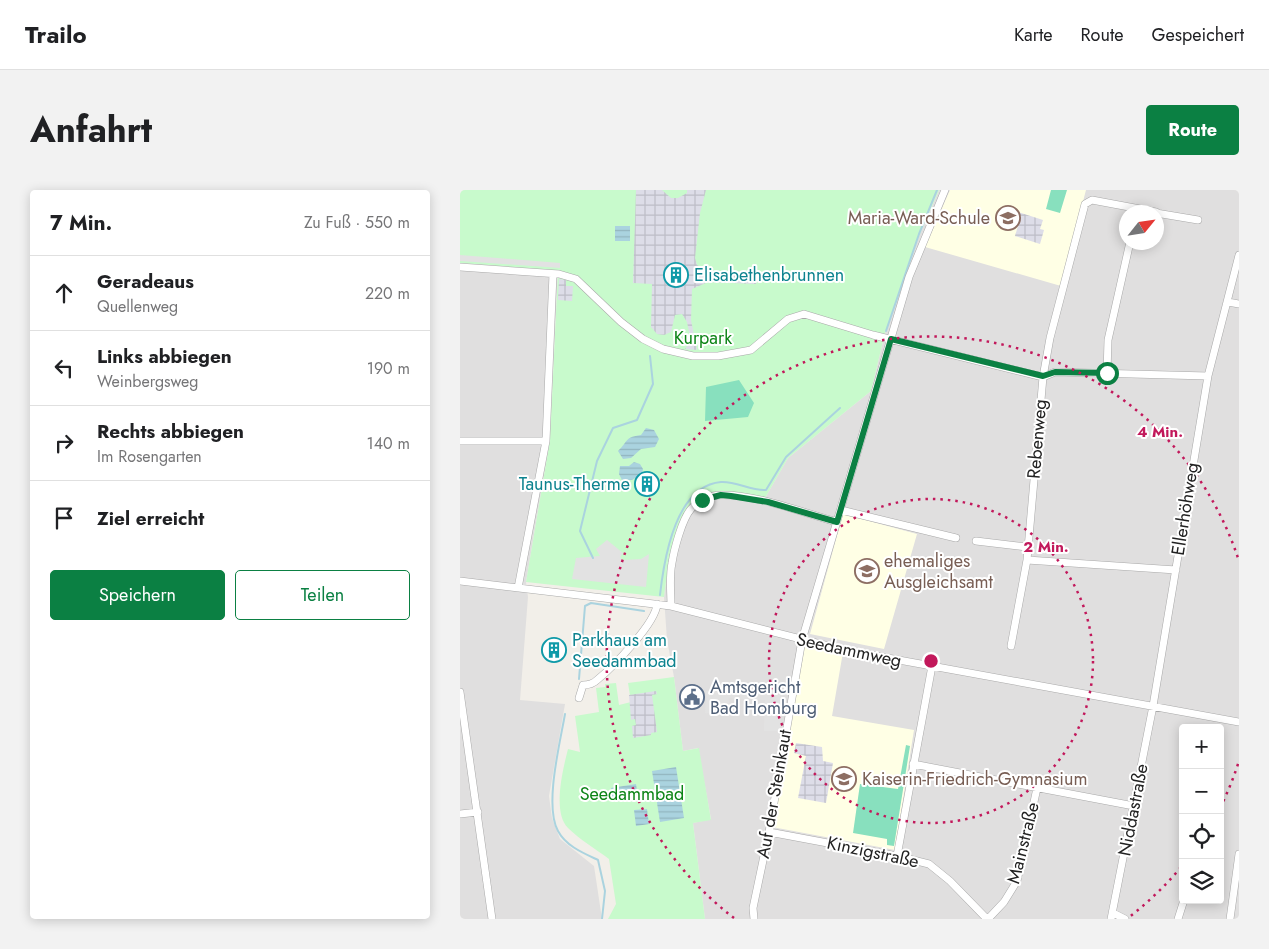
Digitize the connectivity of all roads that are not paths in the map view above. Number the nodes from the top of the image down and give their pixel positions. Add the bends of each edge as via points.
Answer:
1 (945, 190) edge
2 (1119, 207) edge
3 (1164, 214) edge
4 (1198, 220) dead end
5 (1128, 250) edge
6 (1239, 255) edge
7 (460, 267) edge
8 (553, 274) junction
9 (1228, 302) junction
10 (1239, 304) edge
11 (891, 339) junction
12 (1107, 373) junction
13 (1043, 376) junction
14 (1208, 376) junction
15 (460, 441) edge
16 (546, 441) junction
17 (841, 510) junction
18 (837, 522) junction
19 (956, 538) dead end
20 (976, 541) dead end
21 (1027, 547) junction
22 (1026, 560) junction
23 (1176, 570) junction
24 (460, 581) edge
25 (518, 588) junction
26 (657, 604) junction
27 (671, 606) junction
28 (802, 640) junction
29 (1011, 646) dead end
30 (932, 666) junction
31 (460, 692) edge
32 (579, 698) dead end
33 (1153, 706) junction
34 (1220, 719) junction
35 (1239, 722) edge
36 (1219, 724) edge
37 (913, 764) junction
38 (1037, 788) junction
39 (1134, 806) junction
40 (478, 812) junction
41 (460, 814) edge
42 (769, 832) junction
43 (1239, 854) edge
44 (897, 856) junction
45 (1183, 904) edge
46 (1112, 916) edge
47 (492, 919) edge
48 (754, 919) edge
49 (987, 919) edge
50 (1125, 919) edge
51 (1178, 919) edge
52 (1230, 919) edge

1 - 11 street, Auf der Steinkaut via 909,277
2 - 13 street, Rebenweg via 1092,200 1084,204
3 - 4 street
5 - 12 street via 1108,340
6 - 9 street, Ellerhöhweg
7 - 8 street
8 - 11 street via 576,279 643,339 693,356 718,356 751,350 788,318 804,314
8 - 16 street
9 - 10 street
9 - 14 street, Ellerhöhweg
11 - 13 street
11 - 17 street, Auf der Steinkaut
12 - 13 street via 1055,372
12 - 14 street
13 - 21 street, Rebenweg
14 - 23 street, Ellerhöhweg
15 - 16 street
16 - 25 street
17 - 18 street, Auf der Steinkaut
17 - 19 street
18 - 27 street via 768,502 721,495 702,500 688,512 676,545 671,565
18 - 28 street, Auf der Steinkaut
20 - 21 street
21 - 22 street, Rebenweg
22 - 23 street
22 - 29 street, Rebenweg
23 - 33 street, Ellerhöhweg
24 - 25 street, Seedammweg
25 - 26 street, Seedammweg
26 - 27 street, Seedammweg
26 - 32 street via 657,610 638,636 597,681 583,685
27 - 28 street, Seedammweg
28 - 30 street, Seedammweg
28 - 42 street, Auf der Steinkaut
30 - 33 street, Seedammweg
30 - 37 street
31 - 40 street
33 - 34 street, Seedammweg
33 - 39 street, Niddastraße
34 - 35 street, Seedammweg
34 - 36 street
37 - 38 street
37 - 44 street
38 - 39 street
38 - 49 street, Mainstraße via 1017,881 1004,902
39 - 46 street, Niddastraße
40 - 41 street
40 - 47 street
42 - 44 street, Kinzigstraße
42 - 48 street, Auf der Steinkaut
43 - 52 street
44 - 49 street, Kinzigstraße via 929,864
45 - 51 street
46 - 50 street, Niddastraße

